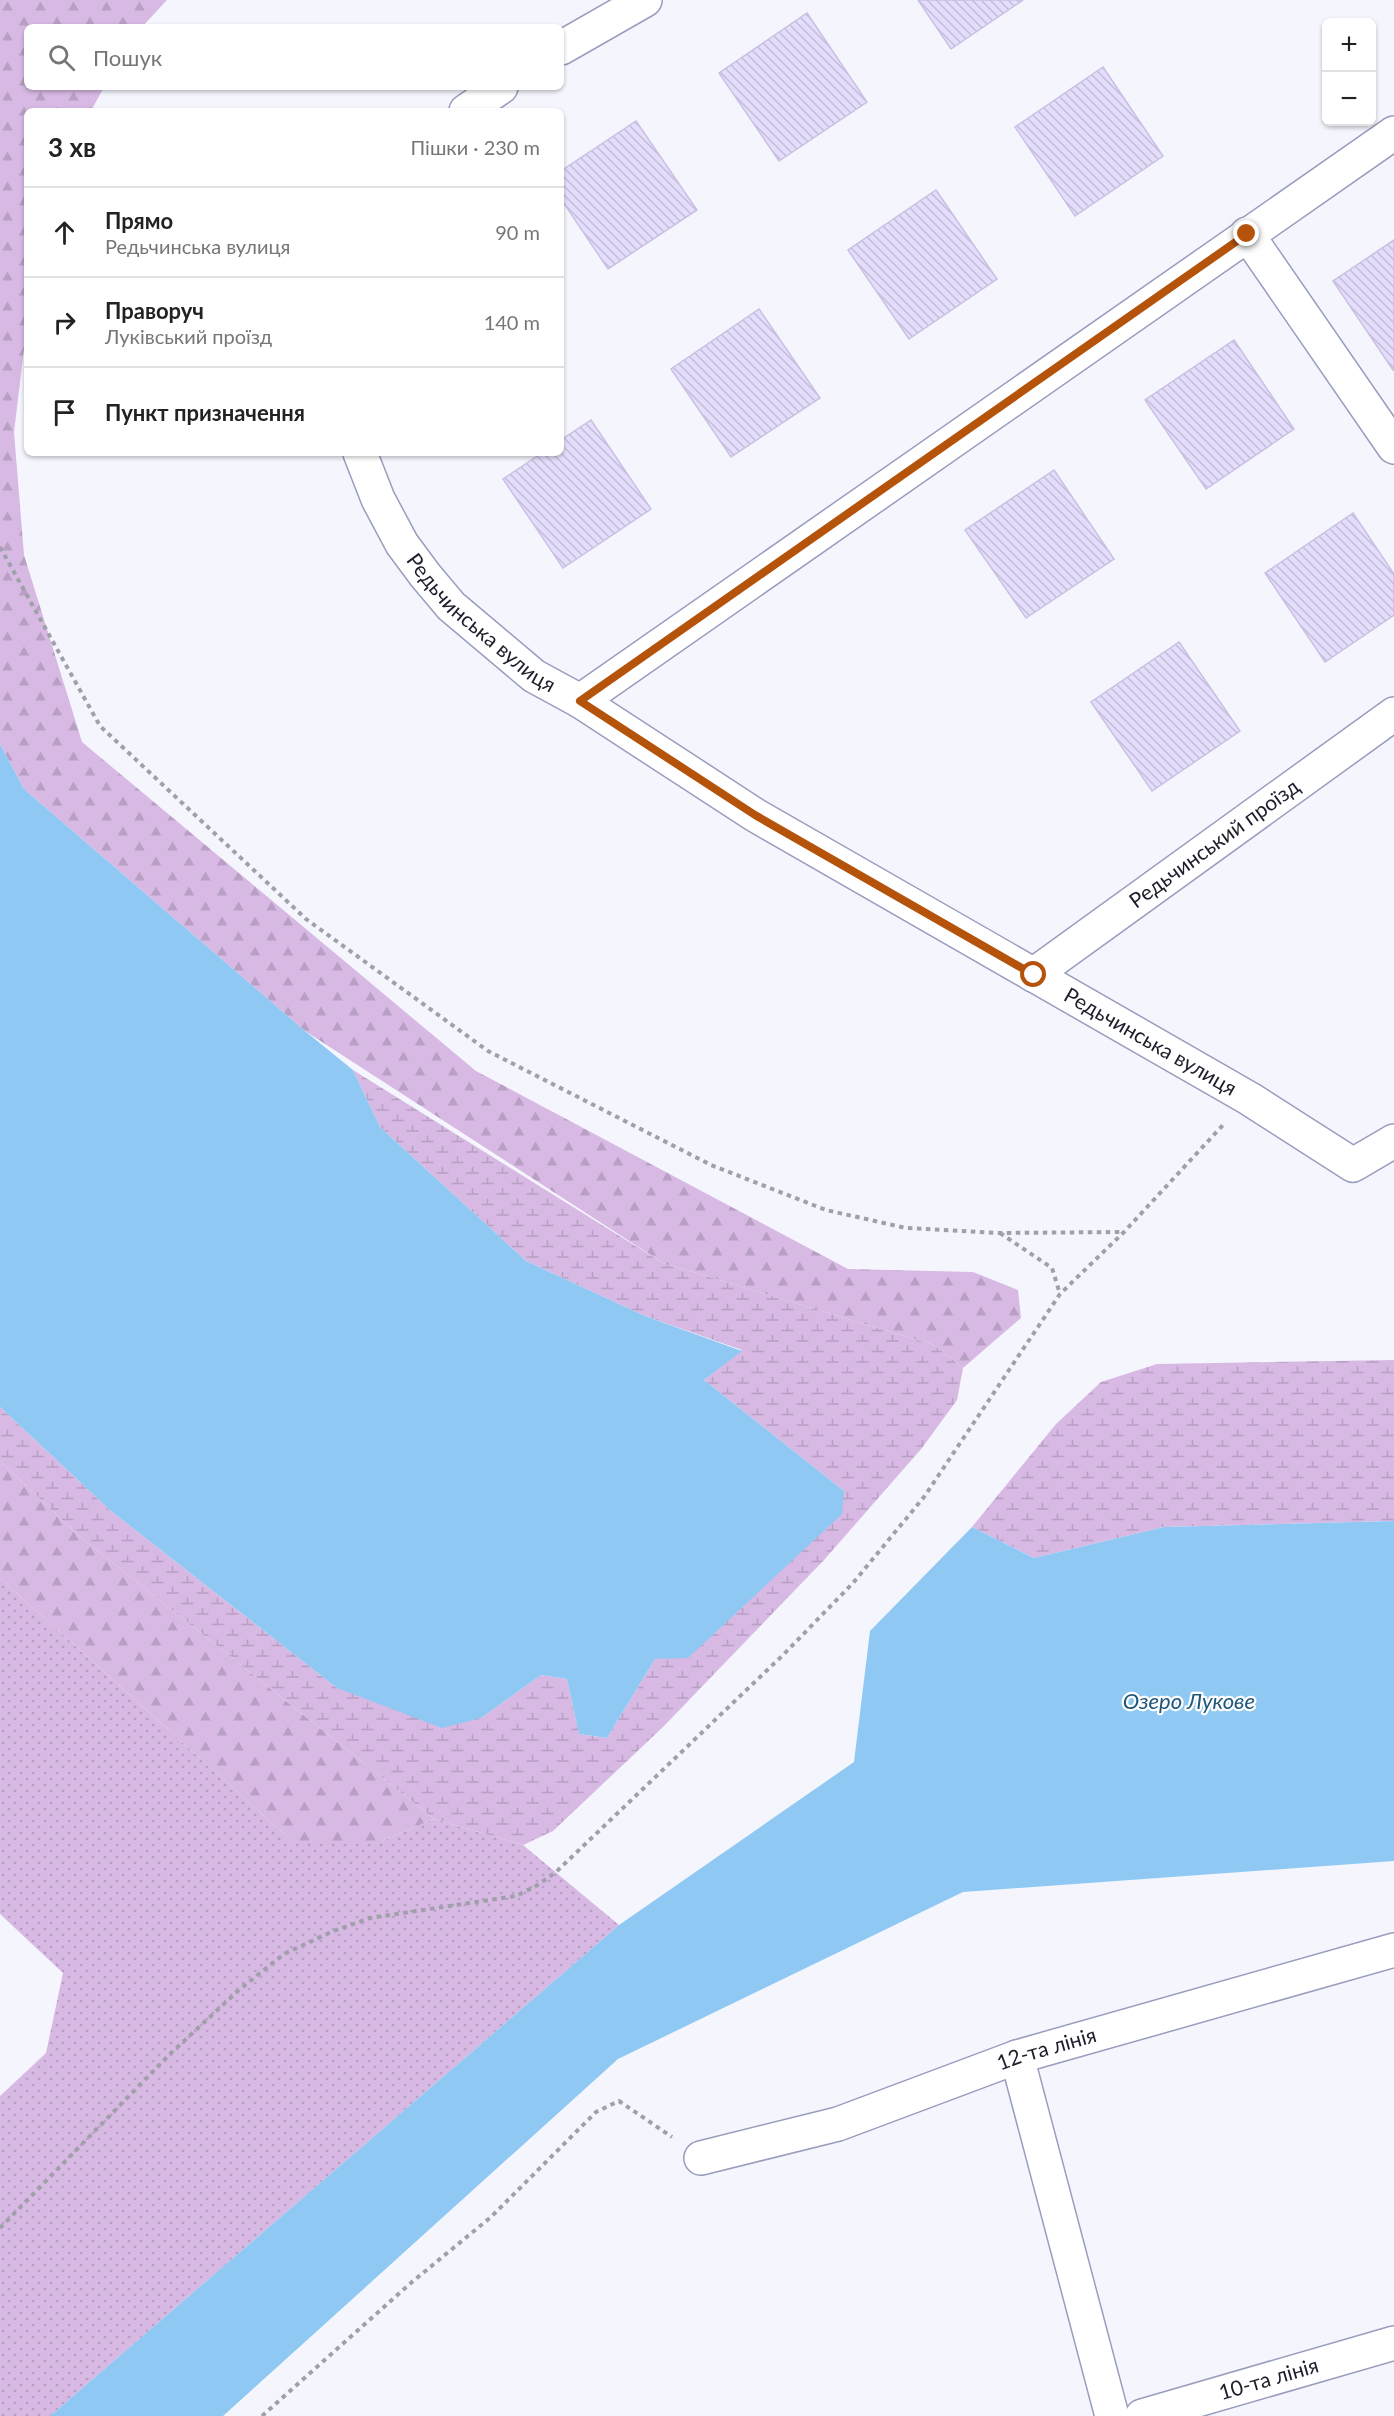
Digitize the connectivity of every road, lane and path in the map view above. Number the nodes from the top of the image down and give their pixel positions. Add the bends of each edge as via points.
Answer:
1 (645, 0) edge
2 (564, 46) edge
3 (497, 90) edge
4 (470, 108) edge
5 (1394, 133) edge
6 (1247, 234) junction
7 (1394, 447) edge
8 (361, 456) edge
9 (0, 547) edge
10 (580, 701) junction
11 (1394, 714) edge
12 (1034, 975) junction
13 (1250, 1099) junction
14 (1394, 1141) edge
15 (1124, 1232) junction
16 (1000, 1233) junction
17 (1060, 1294) junction
18 (1394, 1950) edge
19 (1017, 2057) junction
20 (701, 2158) joint
21 (0, 2228) edge
22 (1394, 2343) edge
23 (262, 2416) edge
24 (1112, 2416) edge
25 (1142, 2416) edge

1 - 2 street
3 - 4 street
5 - 6 street
6 - 7 street
6 - 10 street
8 - 10 street, Редьчинська вулиця via 402,544 451,606 534,676
9 - 16 path via 100,726 306,919 488,1051 711,1165 826,1210 906,1228
10 - 12 street, Редьчинська вулиця via 755,815
11 - 12 street, Редьчинський проїзд
12 - 13 street, Редьчинська вулиця
13 - 14 street, Редьчинська вулиця via 1353,1165
13 - 15 path via 1203,1144
15 - 16 path
15 - 17 path
16 - 17 path via 1052,1268
17 - 21 path via 924,1497 853,1583 556,1872 516,1896 370,1918 284,1954 170,2054
18 - 19 street, 12-та лінія
19 - 20 street, 12-та лінія via 838,2124
19 - 24 street
20 - 23 path via 619,2101 596,2112 491,2217
22 - 25 street, 10-та лінія

